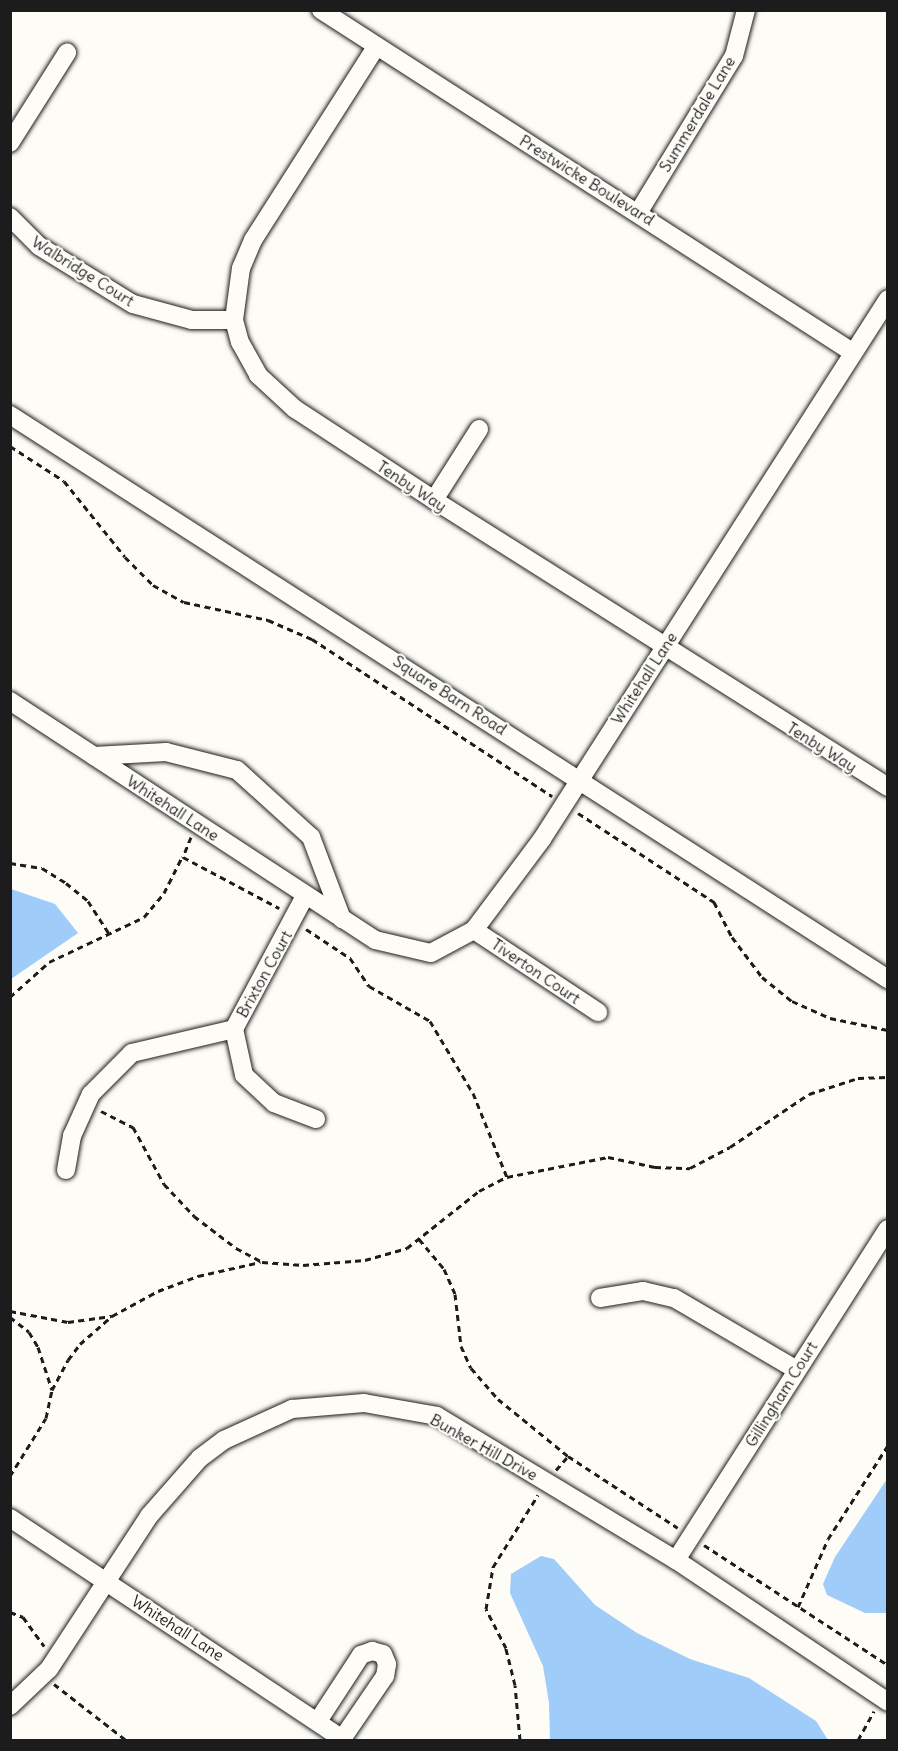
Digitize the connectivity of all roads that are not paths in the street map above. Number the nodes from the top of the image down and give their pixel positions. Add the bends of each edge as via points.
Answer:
1 (321, 10) edge
2 (746, 10) edge
3 (376, 47) junction
4 (67, 53) dead end
5 (10, 143) edge
6 (638, 213) junction
7 (10, 217) edge
8 (888, 299) edge
9 (234, 320) junction
10 (852, 352) junction
11 (10, 415) edge
12 (479, 429) dead end
13 (434, 500) junction
14 (664, 648) junction
15 (10, 701) edge
16 (94, 756) junction
17 (580, 778) junction
18 (888, 787) edge
19 (305, 896) junction
20 (342, 919) junction
21 (474, 930) junction
22 (888, 979) edge
23 (598, 1012) dead end
24 (234, 1029) junction
25 (316, 1119) dead end
26 (66, 1170) dead end
27 (888, 1229) edge
28 (600, 1298) dead end
29 (795, 1369) junction
30 (10, 1518) edge
31 (676, 1560) junction
32 (106, 1581) junction
33 (885, 1700) edge
34 (10, 1707) edge
35 (318, 1721) junction
36 (343, 1740) edge

1 - 3 street, Prestwicke Boulevard
2 - 6 street, Summerdale Lane via 734,56
3 - 6 street, Prestwicke Boulevard
3 - 9 street, Tenby Way via 253,240 241,268
4 - 5 street
6 - 10 street, Prestwicke Boulevard
7 - 9 street, Walbridge Court via 39,246 133,304 192,320
8 - 10 street, Whitehall Lane
9 - 13 street, Tenby Way via 248,359 273,392
10 - 14 street, Whitehall Lane
11 - 17 street, Square Barn Road
12 - 13 street
13 - 14 street, Tenby Way
14 - 17 street, Whitehall Lane
14 - 18 street, Tenby Way
15 - 16 street, Whitehall Lane
16 - 19 street, Whitehall Lane
16 - 20 street, Whitehall Lane via 166,752 237,770 311,837
17 - 21 street, Whitehall Lane via 542,839
17 - 22 street, Square Barn Road
19 - 20 street, Whitehall Lane
19 - 24 street, Brixton Court
20 - 21 street, Whitehall Lane via 375,940 431,953
21 - 23 street, Tiverton Court
24 - 25 street, Brixton Court via 244,1075 274,1103
24 - 26 street via 132,1053 91,1094 72,1136
27 - 29 street, Gillingham Court
28 - 29 street via 643,1291 674,1298
29 - 31 street, Gillingham Court
30 - 32 street, Whitehall Lane
31 - 32 street, Bunker Hill Drive via 437,1416 364,1403 292,1409 224,1440 200,1458 149,1516
31 - 33 street, Bunker Hill Drive
32 - 34 street, Bunker Hill Drive via 49,1669
32 - 35 street, Whitehall Lane
35 - 36 street, Whitehall Lane
35 - 36 street via 361,1655 372,1651 383,1654 387,1664 384,1676

